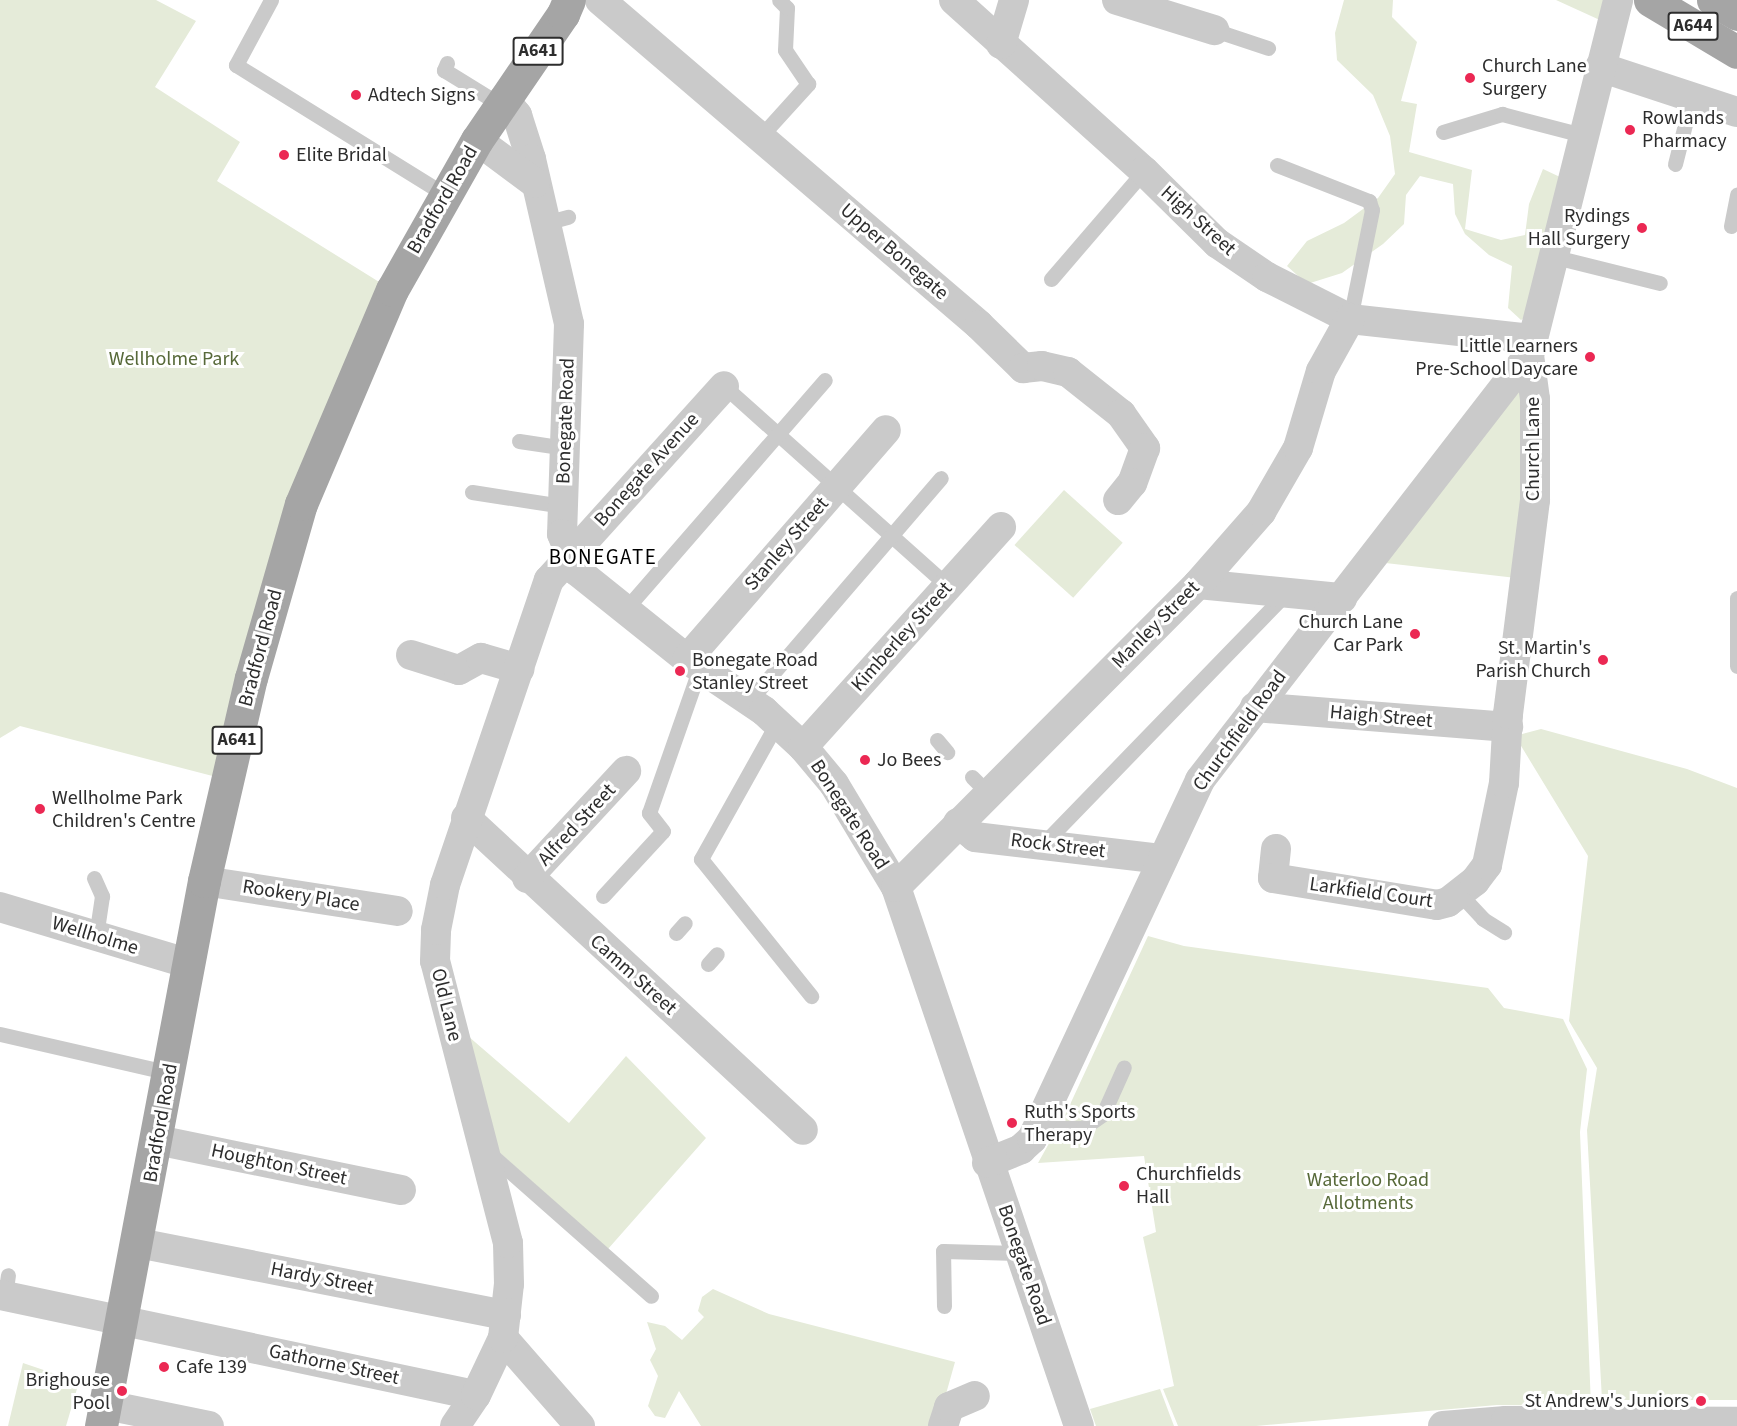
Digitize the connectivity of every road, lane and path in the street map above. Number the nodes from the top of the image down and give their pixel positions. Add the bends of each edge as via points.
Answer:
1 (271, 0) edge
2 (569, 0) edge
3 (600, 0) edge
4 (779, 0) edge
5 (954, 0) edge
6 (1014, 0) edge
7 (1118, 0) edge
8 (1618, 0) edge
9 (1650, 0) edge
10 (1713, 0) edge
11 (1737, 14) edge
12 (1214, 30) joint
13 (1001, 44) junction
14 (1268, 48) dead end
15 (1737, 52) edge
16 (447, 63) dead end
17 (1600, 67) junction
18 (1692, 97) junction
19 (503, 102) junction
20 (1737, 112) edge
21 (1443, 132) dead end
22 (1582, 135) junction
23 (760, 137) junction
24 (477, 140) junction
25 (1675, 164) dead end
26 (1277, 165) dead end
27 (1144, 171) junction
28 (535, 183) junction
29 (444, 194) junction
30 (1737, 195) edge
31 (1731, 226) dead end
32 (1551, 256) junction
33 (1051, 279) dead end
34 (1660, 283) dead end
35 (1350, 319) junction
36 (1530, 347) junction
37 (825, 380) dead end
38 (723, 386) joint
39 (886, 430) dead end
40 (778, 435) junction
41 (519, 441) dead end
42 (566, 448) junction
43 (941, 478) dead end
44 (837, 487) junction
45 (472, 492) dead end
46 (1118, 500) dead end
47 (562, 506) junction
48 (1001, 527) dead end
49 (891, 536) junction
50 (570, 554) junction
51 (1198, 584) junction
52 (948, 586) junction
53 (1288, 591) junction
54 (1342, 597) junction
55 (1737, 598) edge
56 (1737, 605) edge
57 (624, 611) junction
58 (411, 655) dead end
59 (694, 663) junction
60 (1737, 666) edge
61 (519, 669) junction
62 (749, 701) junction
63 (1255, 706) junction
64 (777, 723) junction
65 (1508, 727) junction
66 (803, 747) junction
67 (626, 771) dead end
68 (466, 818) junction
69 (958, 824) junction
70 (1276, 843) dead end
71 (1042, 844) junction
72 (1163, 859) junction
73 (94, 878) dead end
74 (527, 878) junction
75 (204, 881) junction
76 (896, 887) junction
77 (1459, 893) junction
78 (603, 896) dead end
79 (0, 907) edge
80 (398, 911) dead end
81 (1504, 932) dead end
82 (96, 936) junction
83 (190, 964) junction
84 (811, 996) dead end
85 (0, 1034) edge
86 (1124, 1067) dead end
87 (170, 1073) junction
88 (1041, 1121) junction
89 (803, 1130) dead end
90 (158, 1140) junction
91 (482, 1147) junction
92 (987, 1163) junction
93 (401, 1190) dead end
94 (138, 1243) junction
95 (1022, 1253) junction
96 (4, 1288) edge
97 (651, 1296) dead end
98 (944, 1306) dead end
99 (121, 1321) junction
100 (504, 1327) junction
101 (975, 1396) dead end
102 (104, 1416) edge
103 (467, 1416) edge
104 (1737, 1422) edge
105 (209, 1426) edge
106 (580, 1426) edge
107 (943, 1426) edge
108 (1079, 1426) edge
109 (1443, 1426) edge

1 - 29 lane via 236,65
2 - 19 main road, Bradford Road / A641
3 - 23 street, Upper Bonegate
4 - 23 lane via 787,8 785,50 808,84
5 - 13 street, High Street
6 - 13 street
7 - 12 street
8 - 17 street, Church Lane
9 - 15 main road, A644
10 - 11 main road, A644
12 - 14 lane
13 - 27 street, High Street
16 - 19 lane via 444,70
17 - 18 street
17 - 22 street, Church Lane
18 - 20 street
18 - 25 lane
19 - 24 main road, Bradford Road / A641
19 - 28 street, Bonegate Road via 518,116
21 - 22 lane via 1502,114
22 - 32 street, Church Lane
23 - 46 street, Upper Bonegate via 979,325 1023,368 1042,366 1068,372 1121,414 1144,448 1132,483
24 - 28 street
24 - 29 main road, Bradford Road / A641
26 - 35 lane via 1369,201 1372,210
27 - 33 lane
27 - 35 street, High Street via 1226,248 1267,277
28 - 42 street, Bonegate Road via 556,220 569,324
29 - 75 main road, Bradford Road / A641 via 392,290 301,504 251,678
30 - 31 lane
32 - 34 lane
32 - 36 street, Church Lane
35 - 36 street, High Street
35 - 51 street, Manley Street via 1321,371 1298,448 1261,512
36 - 54 street, Churchfield Road
36 - 65 street, Church Lane via 1535,399 1534,500
37 - 40 lane
38 - 40 lane
38 - 50 street, Bonegate Avenue
39 - 44 street, Stanley Street
40 - 44 lane
40 - 57 lane
41 - 42 lane
42 - 47 street, Bonegate Road
43 - 49 lane
44 - 49 lane
44 - 59 street, Stanley Street
45 - 47 lane
47 - 50 street, Bonegate Road via 562,534
48 - 52 street, Kimberley Street
49 - 52 lane
49 - 62 lane
50 - 57 street, Bonegate Road via 577,571
50 - 61 street, Old Lane via 549,579
51 - 53 street
51 - 69 street, Manley Street via 980,785
52 - 66 street, Kimberley Street
53 - 54 street
53 - 71 lane
54 - 63 street, Churchfield Road
55 - 56 lane
56 - 60 lane
57 - 59 street, Bonegate Road
58 - 61 street via 459,670 481,658
59 - 62 street, Bonegate Road
59 - 78 lane via 649,813 663,831
61 - 68 street, Old Lane
62 - 64 street, Bonegate Road
63 - 65 street, Haigh Street
63 - 72 street, Churchfield Road via 1200,780
64 - 66 street, Bonegate Road
64 - 84 lane via 701,859
65 - 77 street, Larkfield Court via 1504,783 1487,865
66 - 76 street, Bonegate Road via 834,784
67 - 74 street, Alfred Street
68 - 74 street, Camm Street
68 - 91 street, Old Lane via 436,930
69 - 71 street, Rock Street via 975,837
69 - 76 street, Manley Street
70 - 77 street, Larkfield Court via 1272,887 1437,905
71 - 72 street, Rock Street
72 - 88 street, Churchfield Road
73 - 82 lane via 102,896
74 - 89 street, Camm Street via 582,918 641,971
75 - 80 street, Rookery Place
75 - 83 main road, Bradford Road / A641
76 - 92 street, Bonegate Road
77 - 81 lane via 1483,919
79 - 82 street, Wellholme
82 - 83 street, Wellholme
83 - 87 main road, Bradford Road / A641
85 - 87 lane
86 - 88 lane via 1103,1114 1083,1128 1062,1128
87 - 90 main road, Bradford Road / A641
88 - 92 street, Churchfield Road via 1032,1139 1021,1149
90 - 93 street, Houghton Street
90 - 94 main road, Bradford Road / A641
91 - 97 lane
91 - 100 street, Old Lane via 508,1243
92 - 95 street, Bonegate Road
94 - 99 main road, Bradford Road / A641
94 - 100 street, Hardy Street
95 - 98 lane via 942,1251
95 - 108 street, Bonegate Road
96 - 99 street, Gathorne Street
99 - 102 main road, Bradford Road / A641
99 - 103 street, Gathorne Street
100 - 103 street, Old Lane
100 - 106 street
101 - 107 street via 949,1407
102 - 105 street
104 - 109 street via 1506,1421

